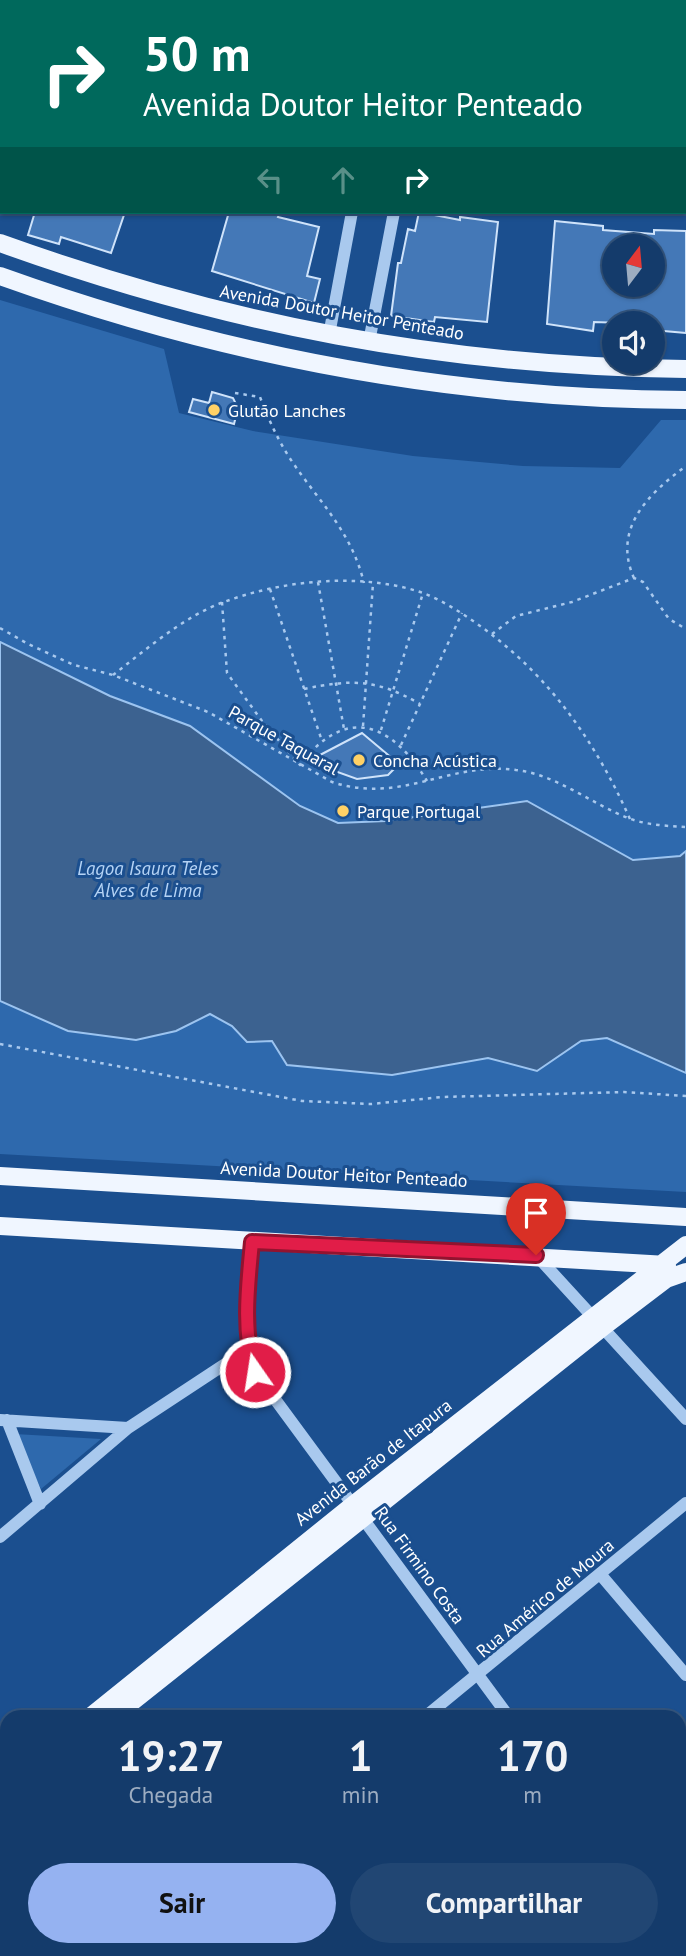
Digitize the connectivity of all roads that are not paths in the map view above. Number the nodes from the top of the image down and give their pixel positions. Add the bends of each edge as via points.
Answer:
1 (352, 214) edge
2 (394, 214) edge
3 (0, 243) edge
4 (0, 276) edge
5 (329, 335) junction
6 (369, 342) junction
7 (686, 369) edge
8 (686, 400) edge
9 (0, 1176) edge
10 (686, 1217) edge
11 (0, 1226) edge
12 (252, 1242) junction
13 (686, 1245) edge
14 (536, 1255) junction
15 (664, 1265) junction
16 (686, 1266) edge
17 (686, 1272) edge
18 (598, 1322) junction
19 (248, 1349) junction
20 (686, 1419) edge
21 (3, 1420) edge
22 (128, 1428) junction
23 (686, 1503) edge
24 (40, 1504) junction
25 (358, 1511) junction
26 (0, 1537) edge
27 (600, 1574) junction
28 (479, 1675) junction
29 (686, 1675) edge
30 (99, 1710) edge
31 (121, 1710) edge
32 (434, 1710) edge
33 (504, 1710) edge

1 - 5 street
2 - 6 street
3 - 5 main road, Avenida Doutor Heitor Penteado via 194,305
4 - 8 main road via 176,331 318,364 470,388
5 - 6 main road, Avenida Doutor Heitor Penteado
6 - 7 main road, Avenida Doutor Heitor Penteado via 514,362
9 - 10 main road, Avenida Doutor Heitor Penteado
11 - 12 main road
12 - 14 main road
12 - 19 street, Rua Firmino Costa
13 - 15 main road, Avenida Barão de Itapura
14 - 15 main road
14 - 18 street
15 - 16 main road
15 - 18 main road, Avenida Barão de Itapura
17 - 18 main road, Avenida Barão de Itapura via 666,1279
18 - 20 street
18 - 25 main road, Avenida Barão de Itapura
19 - 22 street
19 - 25 street, Rua Firmino Costa via 255,1372 275,1402
21 - 22 street
21 - 24 street
22 - 24 street
23 - 27 street, Rua Américo de Moura
24 - 26 street
25 - 28 street, Rua Firmino Costa
25 - 30 main road, Avenida Barão de Itapura
25 - 31 main road, Avenida Barão de Itapura
27 - 28 street, Rua Américo de Moura
27 - 29 street
28 - 32 street, Rua Américo de Moura
28 - 33 street, Rua Firmino Costa

